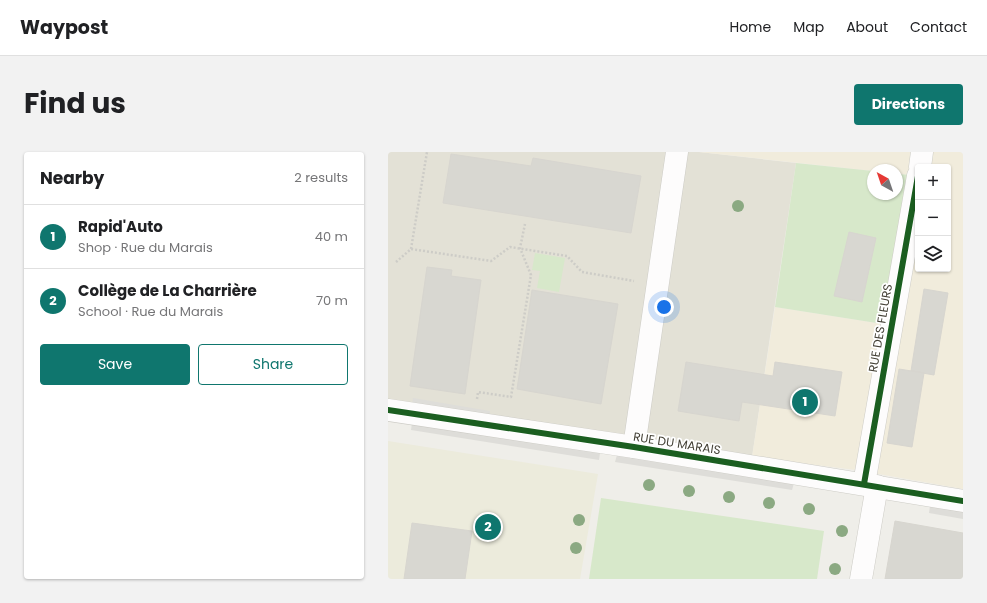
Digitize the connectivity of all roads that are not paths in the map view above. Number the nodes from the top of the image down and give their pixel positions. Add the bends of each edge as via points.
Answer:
1 (676, 152) edge
2 (922, 152) edge
3 (920, 164) edge
4 (915, 195) edge
5 (388, 410) edge
6 (634, 447) junction
7 (870, 485) junction
8 (963, 501) edge
9 (860, 579) edge

1 - 6 street
2 - 3 street
4 - 7 street, RUE DES FLEURS
5 - 6 street, RUE DU MARAIS
6 - 7 street, RUE DU MARAIS
7 - 8 street, RUE DU MARAIS
7 - 9 street, RUE DES FLEURS

